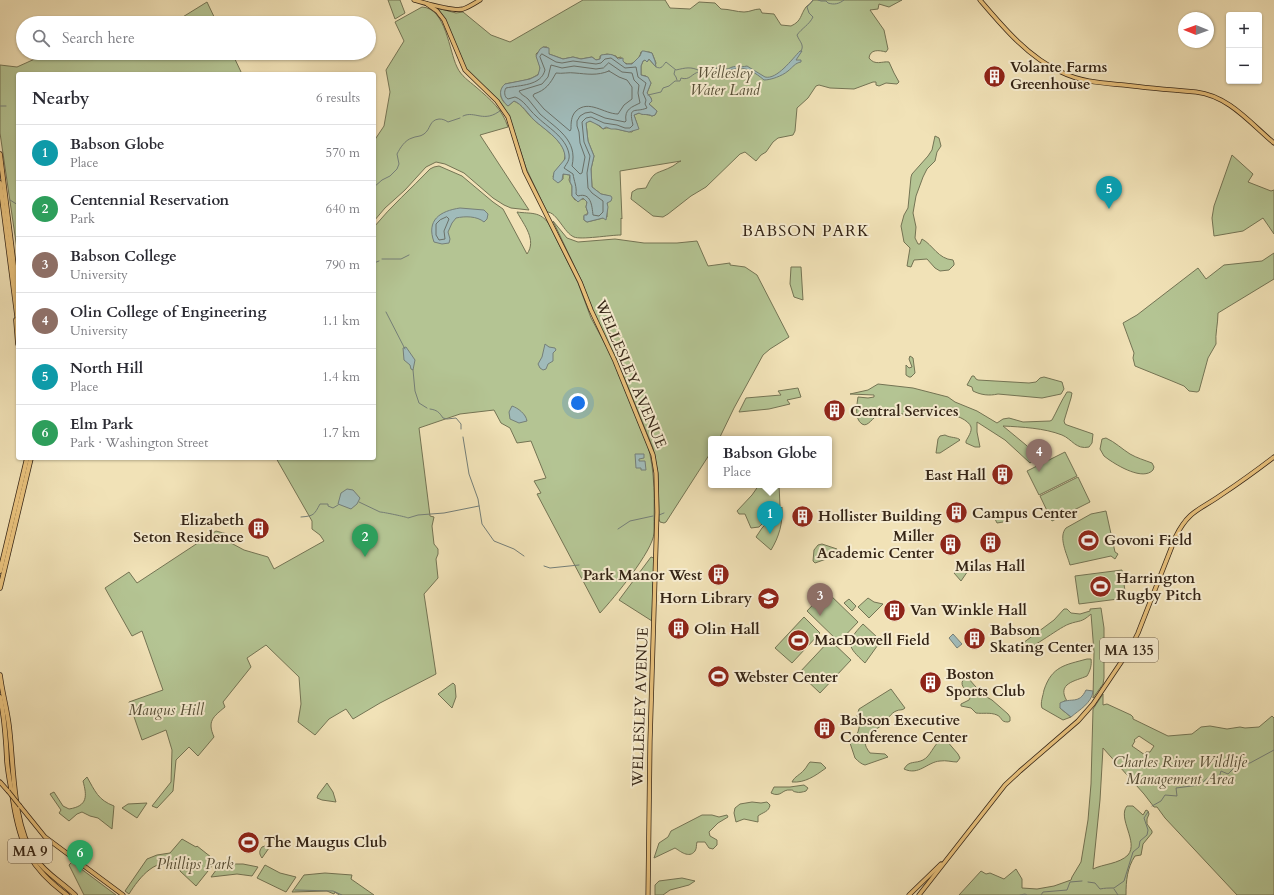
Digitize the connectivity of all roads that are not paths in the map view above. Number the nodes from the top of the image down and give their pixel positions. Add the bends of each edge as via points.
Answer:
1 (414, 0) edge
2 (480, 0) edge
3 (980, 0) edge
4 (428, 4) junction
5 (1274, 143) edge
6 (0, 154) edge
7 (0, 183) edge
8 (16, 282) edge
9 (14, 295) junction
10 (16, 309) edge
11 (16, 320) edge
12 (1274, 457) edge
13 (27, 460) edge
14 (31, 460) edge
15 (0, 571) edge
16 (0, 588) edge
17 (0, 675) edge
18 (0, 697) edge
19 (0, 782) edge
20 (948, 858) junction
21 (67, 895) edge
22 (76, 895) edge
23 (123, 895) edge
24 (648, 895) edge
25 (909, 895) edge
26 (919, 895) edge

1 - 4 main road
2 - 4 main road via 460,10
3 - 5 main road via 1017,40 1042,61 1061,72 1089,81 1212,94 1234,107
4 - 24 main road, WELLESLEY AVENUE via 444,20 464,70 497,101 508,117 524,169 580,282 653,455 657,480 657,524
6 - 8 highway
7 - 9 highway
9 - 10 highway
9 - 11 highway
12 - 20 main road, MA 135 via 1185,520 1176,536 1130,649 1093,704 1078,721 1010,780
13 - 15 highway
14 - 16 highway
17 - 22 highway, MA 9 via 23,833 42,868
18 - 21 highway, MA 9 via 6,727 10,783 20,837 38,869
19 - 23 main road, bridge via 45,837
20 - 25 main road, MA 135
20 - 26 main road, MA 135

